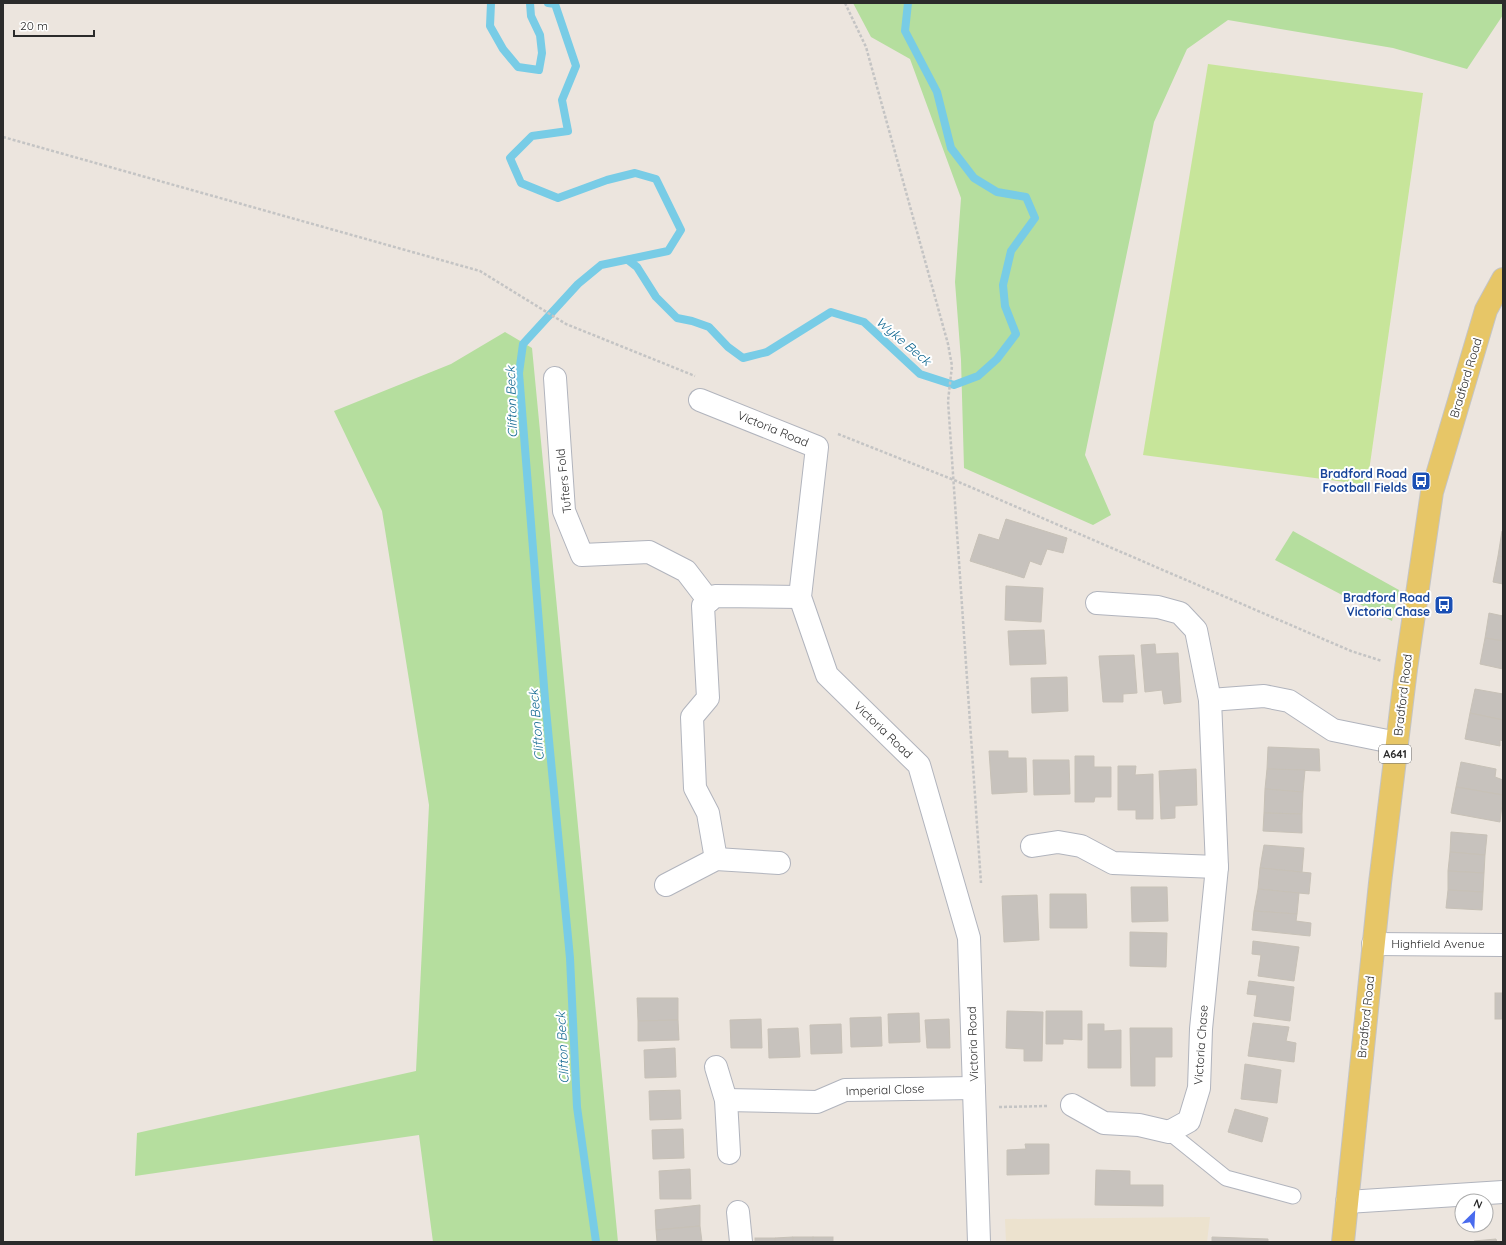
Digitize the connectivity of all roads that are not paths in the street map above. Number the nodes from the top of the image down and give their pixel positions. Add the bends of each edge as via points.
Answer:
1 (1503, 279) edge
2 (555, 378) dead end
3 (700, 400) dead end
4 (800, 597) junction
5 (709, 601) junction
6 (1097, 604) dead end
7 (1210, 700) junction
8 (1397, 743) junction
9 (1032, 846) dead end
10 (716, 859) junction
11 (780, 863) dead end
12 (1217, 867) junction
13 (666, 885) dead end
14 (1373, 944) junction
15 (1503, 944) edge
16 (716, 1067) dead end
17 (974, 1088) junction
18 (726, 1100) junction
19 (1072, 1105) dead end
20 (1169, 1132) junction
21 (729, 1153) dead end
22 (1503, 1192) edge
23 (1293, 1196) dead end
24 (1347, 1202) junction
25 (738, 1212) dead end
26 (742, 1242) edge
27 (979, 1242) edge
28 (1343, 1242) edge

1 - 8 main road, Bradford Road / A641 via 1486,310 1432,492
2 - 5 street, Tufters Fold via 564,510 582,555 649,552 686,570
3 - 4 street, Victoria Road via 818,447
4 - 5 street via 715,596
4 - 17 street, Victoria Road via 827,675 919,765 969,938
5 - 10 street via 703,606 708,698 692,717 695,788 708,813
6 - 7 street, Victoria Chase via 1158,607 1180,613 1196,630
7 - 8 street via 1264,696 1289,701 1333,730
7 - 12 street, Victoria Chase
8 - 14 main road, Bradford Road / A641
9 - 12 street via 1058,842 1081,846 1113,863
10 - 11 street
10 - 13 street
12 - 20 street, Victoria Chase via 1201,1029 1199,1088 1188,1121
14 - 15 street, Highfield Avenue
14 - 24 main road, Bradford Road / A641
16 - 18 street
17 - 18 street, Imperial Close via 846,1090 817,1102
17 - 27 street, Victoria Road
18 - 21 street
19 - 20 street via 1104,1123 1139,1125
20 - 23 lane via 1226,1178
22 - 24 street
24 - 28 main road, Bradford Road / A641
25 - 26 street

